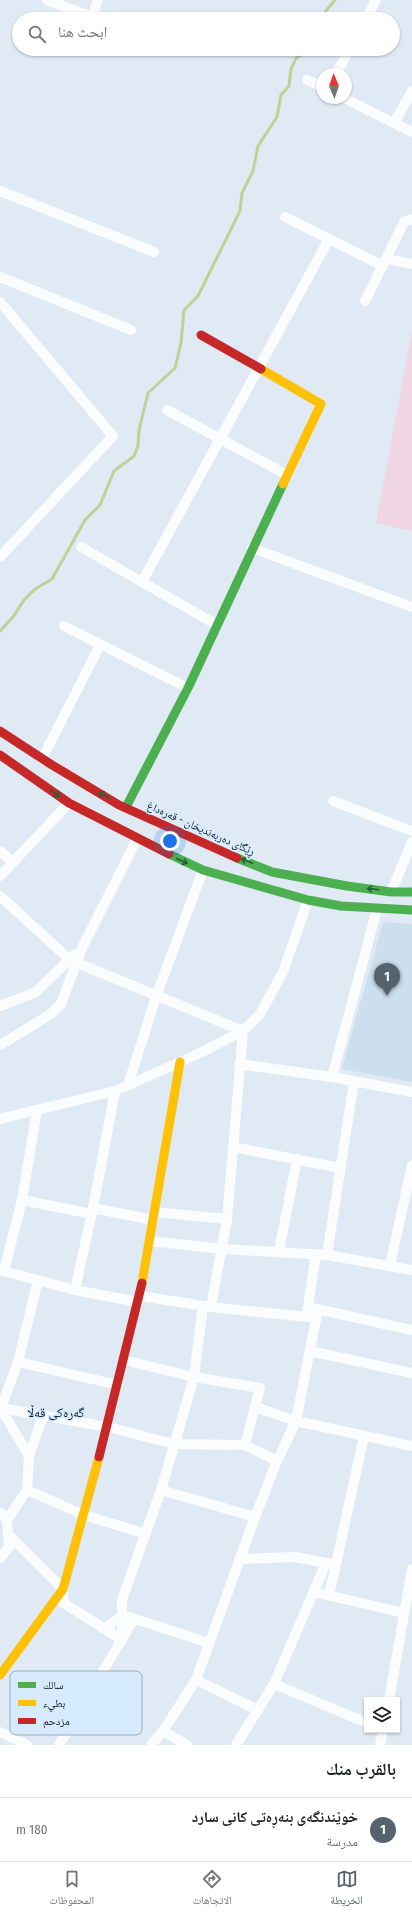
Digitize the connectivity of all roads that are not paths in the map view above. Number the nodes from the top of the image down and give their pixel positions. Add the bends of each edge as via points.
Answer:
1 (47, 0) edge
2 (98, 0) edge
3 (376, 0) edge
4 (79, 12) edge
5 (94, 12) edge
6 (370, 12) edge
7 (346, 56) edge
8 (339, 68) edge
9 (307, 80) dead end
10 (316, 84) edge
11 (412, 91) edge
12 (352, 102) edge
13 (394, 123) junction
14 (412, 132) edge
15 (0, 191) edge
16 (285, 217) dead end
17 (412, 219) edge
18 (329, 239) junction
19 (154, 252) dead end
20 (384, 262) junction
21 (412, 264) edge
22 (0, 277) edge
23 (365, 301) dead end
24 (0, 302) edge
25 (131, 330) dead end
26 (201, 335) dead end
27 (259, 368) junction
28 (167, 410) dead end
29 (219, 439) junction
30 (286, 475) junction
31 (81, 548) dead end
32 (252, 548) junction
33 (0, 557) edge
34 (142, 582) junction
35 (412, 607) edge
36 (218, 625) junction
37 (64, 626) dead end
38 (100, 645) junction
39 (188, 688) junction
40 (0, 731) edge
41 (30, 751) junction
42 (1, 756) edge
43 (42, 759) junction
44 (15, 765) junction
45 (52, 765) junction
46 (40, 782) junction
47 (333, 801) dead end
48 (68, 803) junction
49 (126, 807) junction
50 (412, 831) edge
51 (137, 839) junction
52 (412, 842) edge
53 (0, 851) edge
54 (13, 862) junction
55 (203, 870) junction
56 (0, 876) edge
57 (391, 892) junction
58 (412, 892) edge
59 (0, 896) edge
60 (308, 900) junction
61 (377, 909) junction
62 (412, 910) edge
63 (74, 961) junction
64 (157, 994) junction
65 (0, 1006) edge
66 (243, 1031) junction
67 (0, 1045) edge
68 (180, 1062) junction
69 (239, 1064) junction
70 (332, 1077) junction
71 (354, 1081) junction
72 (128, 1085) junction
73 (115, 1091) junction
74 (412, 1092) edge
75 (37, 1110) junction
76 (0, 1120) edge
77 (233, 1147) junction
78 (297, 1159) junction
79 (412, 1165) edge
80 (340, 1168) junction
81 (22, 1200) junction
82 (93, 1211) junction
83 (154, 1216) junction
84 (227, 1219) junction
85 (150, 1241) junction
86 (222, 1249) junction
87 (279, 1251) junction
88 (316, 1254) junction
89 (327, 1255) junction
90 (390, 1265) junction
91 (412, 1270) edge
92 (2, 1271) edge
93 (38, 1280) junction
94 (75, 1290) junction
95 (139, 1299) junction
96 (207, 1307) junction
97 (313, 1313) junction
98 (412, 1330) edge
99 (310, 1351) junction
100 (124, 1360) junction
101 (18, 1362) junction
102 (412, 1373) edge
103 (194, 1377) junction
104 (118, 1385) junction
105 (255, 1407) junction
106 (0, 1408) edge
107 (43, 1416) junction
108 (296, 1422) junction
109 (108, 1427) junction
110 (364, 1436) junction
111 (174, 1444) junction
112 (245, 1445) junction
113 (412, 1446) edge
114 (29, 1456) junction
115 (277, 1461) junction
116 (27, 1490) junction
117 (161, 1490) junction
118 (0, 1512) edge
119 (84, 1515) junction
120 (255, 1517) junction
121 (7, 1520) junction
122 (146, 1534) junction
123 (11, 1541) junction
124 (0, 1558) edge
125 (239, 1559) junction
126 (326, 1563) junction
127 (412, 1569) edge
128 (321, 1575) junction
129 (411, 1586) edge
130 (63, 1589) junction
131 (314, 1592) junction
132 (329, 1596) junction
133 (60, 1601) junction
134 (404, 1613) junction
135 (123, 1615) junction
136 (134, 1619) junction
137 (104, 1628) junction
138 (122, 1640) junction
139 (209, 1643) junction
140 (103, 1671) edge
141 (0, 1675) edge
142 (196, 1680) junction
143 (274, 1684) junction
144 (389, 1697) edge
145 (258, 1710) junction
146 (364, 1722) edge
147 (0, 1732) edge
148 (163, 1732) junction
149 (382, 1733) edge
150 (65, 1735) edge
151 (27, 1745) edge
152 (59, 1745) edge
153 (151, 1745) edge
154 (187, 1745) edge
155 (236, 1745) edge
156 (380, 1745) edge

1 - 4 street
2 - 5 street
3 - 6 street
7 - 8 street
9 - 10 street
11 - 13 street
12 - 13 street
13 - 14 street
15 - 19 street
16 - 18 street
17 - 20 street via 404,222
18 - 20 street
18 - 27 street
20 - 21 street
20 - 23 street
22 - 25 street
24 - 33 street via 113,436
26 - 27 street
27 - 29 street
27 - 30 street via 321,404
28 - 29 street
29 - 30 street
29 - 34 street
30 - 32 street
31 - 34 street
32 - 35 street
32 - 36 street
34 - 36 street
36 - 39 street
37 - 38 street
38 - 39 street
38 - 43 street
39 - 49 street
40 - 41 street, ڕێگای دەربەندیخان - قەرەداغ
41 - 43 street, ڕێگای دەربەندیخان - قەرەداغ
41 - 44 street via 27,763
42 - 44 street
43 - 45 street, ڕێگای دەربەندیخان - قەرەداغ
44 - 46 street
45 - 46 street via 42,771
49 -> 45 street, ڕێگای دەربەندیخان - قەرەداغ
46 -> 48 street
47 - 50 street
48 - 51 street
48 - 54 street
57 -> 49 street, ڕێگای دەربەندیخان - قەرەداغ via 272,872 209,847
51 -> 55 street
51 - 63 street
52 - 57 street
53 - 54 street
54 - 56 street
55 - 60 street
55 - 64 street
57 - 58 street, ڕێگای دەربەندیخان - قەرەداغ
59 - 63 street
60 - 61 street
60 - 66 street via 283,972 260,1014
61 - 62 street
61 - 70 street
63 - 64 street
63 - 65 street via 36,992
63 - 67 street via 64,997 52,1014
64 - 66 street
64 - 72 street
66 - 68 street
66 - 69 street
68 - 72 street
68 - 83 street
69 - 70 street
69 - 77 street
70 - 71 street
71 - 74 street
71 - 80 street
72 - 73 street
73 - 75 street
73 - 82 street
75 - 76 street
75 - 81 street
77 - 78 street
77 - 84 street
78 - 80 street
78 - 87 street
79 - 90 street
80 - 89 street
81 - 82 street
81 - 92 street
82 - 83 street
82 - 94 street
83 - 84 street
83 - 85 street
84 - 86 street
85 - 86 street
85 - 95 street
86 - 87 street
86 - 96 street
87 - 88 street
88 - 89 street
88 - 97 street
89 - 90 street
90 - 91 street
92 - 93 street
93 - 94 street
93 - 101 street
94 - 95 street
95 - 96 street
95 - 100 street
96 - 97 street
96 - 103 street
97 - 98 street
97 - 99 street via 315,1328
99 - 102 street
99 - 108 street
100 - 103 street
100 - 104 street
101 - 104 street
101 - 106 street
103 - 105 street via 260,1388
103 - 111 street
104 - 109 street
105 - 108 street
105 - 112 street
106 - 107 street
106 - 114 street
107 - 109 street
107 - 114 street
108 - 110 street
108 - 115 street
109 - 111 street
109 - 119 street
110 - 113 street
110 - 126 street
111 - 112 street
111 - 117 street
112 - 115 street
114 - 116 street
115 - 120 street
116 - 119 street
116 - 121 street
117 - 120 street
117 - 122 street
118 - 121 street
119 - 122 street
119 - 130 street
120 - 125 street
121 - 123 street
122 - 135 street via 122,1600
123 - 124 street
123 - 130 street
125 - 126 street via 295,1556
125 - 139 street
126 - 128 street
126 - 132 street
127 - 129 street
128 - 131 street
128 - 132 street
129 - 134 street
130 - 133 street
131 - 132 street
131 - 143 street
132 - 134 street
133 - 137 street
133 - 141 street
134 - 144 street
135 - 136 street
135 - 137 street
135 - 138 street
136 - 138 street
136 - 139 street
137 - 138 street
138 - 140 street
139 - 142 street
142 - 145 street
142 - 148 street
143 - 145 street
143 - 146 street
145 - 155 street
147 - 151 street
148 - 153 street
148 - 154 street
149 - 156 street
150 - 152 street

